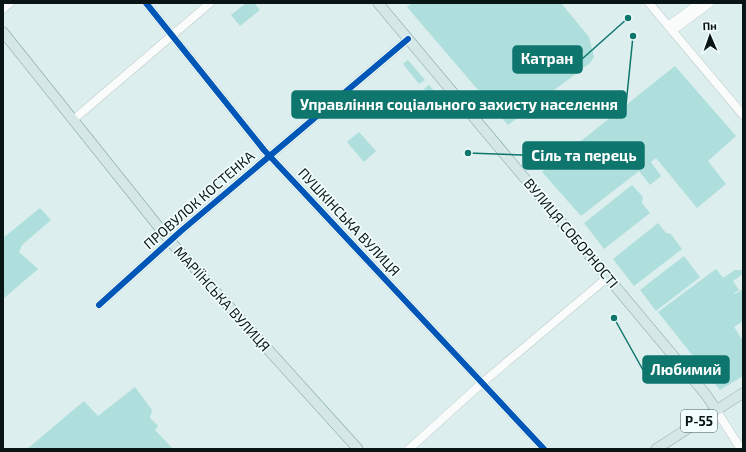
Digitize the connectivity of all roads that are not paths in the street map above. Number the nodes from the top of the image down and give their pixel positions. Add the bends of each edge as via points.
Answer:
1 (10, 3) edge
2 (146, 3) edge
3 (210, 3) edge
4 (378, 3) edge
5 (649, 3) edge
6 (699, 3) edge
7 (710, 3) edge
8 (3, 9) edge
9 (670, 29) junction
10 (3, 32) edge
11 (172, 35) junction
12 (408, 39) junction
13 (743, 115) edge
14 (73, 120) junction
15 (270, 155) junction
16 (170, 241) junction
17 (608, 277) junction
18 (99, 305) dead end
19 (482, 383) junction
20 (743, 393) edge
21 (716, 410) junction
22 (358, 449) edge
23 (409, 449) edge
24 (544, 449) edge
25 (656, 449) edge
26 (741, 449) edge

1 - 8 street
2 - 11 street, ПУШКІНСЬКА ВУЛИЦЯ
3 - 11 street
4 - 12 main road, ВУЛИЦЯ СОБОРНОСТІ
5 - 9 street
6 - 9 street
7 - 9 street
9 - 13 street
10 - 14 main road, МАРІЇНСЬКА ВУЛИЦЯ
11 - 14 street
11 - 15 street, ПУШКІНСЬКА ВУЛИЦЯ
12 - 15 street, ПРОВУЛОК КОСТЕНКА
12 - 17 main road, ВУЛИЦЯ СОБОРНОСТІ
14 - 16 main road, МАРІЇНСЬКА ВУЛИЦЯ
15 - 16 street, ПРОВУЛОК КОСТЕНКА
15 - 19 street, ПУШКІНСЬКА ВУЛИЦЯ
16 - 18 street, ПРОВУЛОК КОСТЕНКА
16 - 22 main road, МАРІЇНСЬКА ВУЛИЦЯ
17 - 19 street
17 - 21 main road, ВУЛИЦЯ СОБОРНОСТІ
19 - 23 street
19 - 24 street, ПУШКІНСЬКА ВУЛИЦЯ
20 - 21 main road, Р-55
21 - 25 main road, Р-55
21 - 26 street, ВУЛИЦЯ СОБОРНОСТІ

